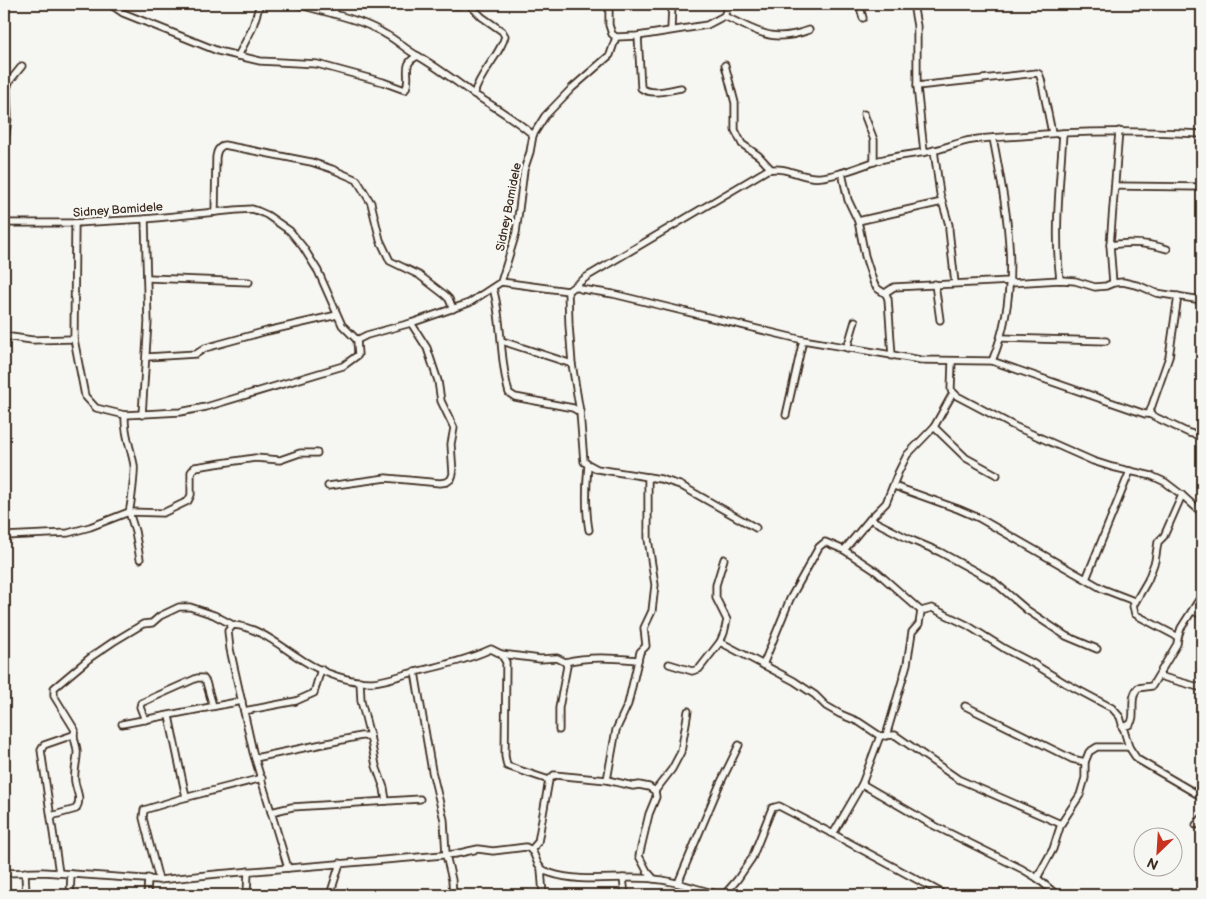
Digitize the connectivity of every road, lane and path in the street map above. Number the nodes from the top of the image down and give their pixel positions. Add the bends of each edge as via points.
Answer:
1 (110, 4) edge
2 (260, 4) edge
3 (296, 4) edge
4 (336, 4) edge
5 (443, 4) edge
6 (464, 4) edge
7 (470, 4) edge
8 (609, 4) edge
9 (672, 4) edge
10 (729, 4) edge
11 (860, 4) edge
12 (913, 4) edge
13 (334, 14) junction
14 (724, 16) junction
15 (862, 18) dead end
16 (671, 30) junction
17 (809, 30) dead end
18 (638, 36) junction
19 (616, 37) junction
20 (238, 56) junction
21 (418, 56) junction
22 (725, 65) dead end
23 (22, 66) dead end
24 (917, 86) junction
25 (681, 88) dead end
26 (474, 94) junction
27 (864, 114) dead end
28 (1119, 131) junction
29 (1063, 132) junction
30 (1052, 133) junction
31 (1202, 134) edge
32 (532, 135) junction
33 (993, 138) junction
34 (4, 150) edge
35 (934, 150) junction
36 (924, 152) junction
37 (874, 162) junction
38 (771, 169) junction
39 (842, 174) junction
40 (1115, 186) junction
41 (1202, 187) edge
42 (942, 202) junction
43 (216, 212) junction
44 (145, 219) junction
45 (858, 221) junction
46 (4, 223) edge
47 (75, 224) junction
48 (1110, 245) junction
49 (1166, 248) dead end
50 (148, 278) junction
51 (1060, 280) junction
52 (249, 282) dead end
53 (501, 282) junction
54 (1010, 282) junction
55 (1113, 282) junction
56 (955, 283) junction
57 (935, 284) junction
58 (575, 286) junction
59 (493, 288) junction
60 (568, 292) junction
61 (885, 293) junction
62 (1178, 296) junction
63 (1202, 300) edge
64 (453, 309) junction
65 (337, 315) junction
66 (940, 320) dead end
67 (855, 321) dead end
68 (411, 323) junction
69 (4, 336) edge
70 (74, 338) junction
71 (1002, 338) junction
72 (356, 340) junction
73 (803, 340) junction
74 (502, 341) junction
75 (1106, 341) dead end
76 (847, 348) junction
77 (892, 356) junction
78 (147, 357) junction
79 (952, 361) junction
80 (992, 361) junction
81 (572, 364) junction
82 (953, 393) junction
83 (579, 404) junction
84 (573, 408) junction
85 (580, 412) junction
86 (1149, 414) junction
87 (126, 415) junction
88 (142, 415) junction
89 (786, 415) dead end
90 (934, 427) junction
91 (1202, 436) edge
92 (317, 453) dead end
93 (588, 465) junction
94 (1130, 471) junction
95 (996, 475) dead end
96 (648, 477) junction
97 (328, 486) dead end
98 (894, 486) junction
99 (1182, 495) junction
100 (130, 512) junction
101 (1202, 513) edge
102 (870, 518) junction
103 (756, 528) dead end
104 (589, 530) dead end
105 (4, 536) edge
106 (844, 550) junction
107 (140, 559) dead end
108 (724, 559) dead end
109 (1086, 579) junction
110 (1202, 595) edge
111 (1134, 601) junction
112 (921, 611) junction
113 (1193, 611) junction
114 (1202, 615) edge
115 (231, 627) junction
116 (1178, 637) junction
117 (720, 642) junction
118 (1098, 649) dead end
119 (501, 654) junction
120 (638, 660) junction
121 (565, 662) junction
122 (669, 664) dead end
123 (763, 665) junction
124 (321, 669) junction
125 (415, 672) junction
126 (1159, 676) junction
127 (360, 681) junction
128 (1202, 688) edge
129 (242, 701) junction
130 (214, 706) junction
131 (965, 706) dead end
132 (244, 711) junction
133 (688, 711) dead end
134 (169, 716) junction
135 (145, 720) junction
136 (122, 724) dead end
137 (1122, 727) junction
138 (560, 730) dead end
139 (73, 735) junction
140 (370, 736) junction
141 (883, 736) junction
142 (739, 745) dead end
143 (1129, 747) junction
144 (255, 758) junction
145 (1085, 762) junction
146 (262, 778) junction
147 (549, 780) junction
148 (607, 780) junction
149 (862, 784) junction
150 (655, 791) junction
151 (186, 797) junction
152 (1202, 797) edge
153 (420, 800) dead end
154 (386, 802) junction
155 (271, 812) junction
156 (51, 816) junction
157 (1202, 818) edge
158 (1061, 824) junction
159 (1196, 825) dead end
160 (833, 834) junction
161 (531, 850) junction
162 (446, 855) junction
163 (340, 863) junction
164 (288, 868) junction
165 (541, 869) junction
166 (248, 871) junction
167 (647, 871) junction
168 (25, 872) junction
169 (4, 873) edge
170 (59, 873) junction
171 (71, 874) junction
172 (148, 878) junction
173 (623, 878) junction
174 (644, 878) junction
175 (654, 878) junction
176 (1037, 878) junction
177 (160, 880) junction
178 (678, 883) junction
179 (940, 892) dead end
180 (26, 895) edge
181 (70, 895) edge
182 (147, 895) edge
183 (247, 895) edge
184 (330, 895) edge
185 (453, 895) edge
186 (543, 895) edge
187 (625, 895) edge
188 (723, 895) edge
189 (1057, 895) edge

1 - 20 street via 123,13 174,34
2 - 20 street
3 - 13 street
4 - 13 street
5 - 6 street
7 - 26 street via 505,36 478,80
8 - 19 street via 609,25
9 - 16 street
10 - 14 street
11 - 15 street
12 - 24 street via 917,26
13 - 21 street via 367,24
14 - 16 street via 707,25
14 - 17 street via 775,37
16 - 18 street
18 - 19 street
18 - 25 street via 641,88 651,92
19 - 32 street via 610,55 572,88
20 - 21 street via 317,64 405,90 408,63
21 - 26 street
22 - 38 street via 735,103 735,130 742,144
23 - 34 street via 7,89
24 - 30 street via 1040,74
24 - 36 street
26 - 32 street via 506,113
27 - 37 street via 874,140
28 - 29 street
28 - 31 street
28 - 40 street
29 - 30 street
29 - 51 street via 1058,212
30 - 33 street
32 - 53 street, Sidney Bamidele via 516,233
33 - 35 street
33 - 54 street via 1009,232
35 - 36 street
35 - 42 street
36 - 37 street
37 - 39 street
38 - 39 street via 784,169 814,178
38 - 58 street via 640,244
39 - 45 street via 848,200
40 - 41 street
40 - 48 street
42 - 45 street
42 - 56 street via 949,225
43 - 44 street, Sidney Bamidele
43 - 64 street via 216,157 224,145 311,162 350,176 361,185 371,203 380,240 390,261 419,274 449,299
43 - 65 street, Sidney Bamidele via 252,210 267,215 290,231 308,254
44 - 47 street, Sidney Bamidele
44 - 50 street
45 - 61 street via 874,284
46 - 47 street, Sidney Bamidele
47 - 70 street
48 - 49 street via 1122,243
48 - 55 street
50 - 52 street
50 - 78 street
51 - 54 street
51 - 55 street via 1095,287
53 - 59 street
53 - 60 street
54 - 56 street
54 - 71 street
55 - 62 street
56 - 57 street
57 - 61 street via 894,287
57 - 66 street
58 - 60 street
58 - 73 street via 581,290 613,294
59 - 64 street
59 - 74 street
60 - 81 street
61 - 77 street
62 - 63 street
62 - 86 street via 1169,357
64 - 68 street
65 - 72 street, Sidney Bamidele
65 - 78 street via 266,331 205,348 196,354
67 - 76 street
68 - 72 street
68 - 97 street via 427,348 444,409 454,428 451,479 440,483 386,478
69 - 70 street via 32,340
70 - 87 street via 85,396 96,408
71 - 75 street
71 - 80 street
72 - 88 street via 358,355 335,369 206,407
73 - 76 street
73 - 89 street
74 - 81 street
74 - 84 street via 509,393
76 - 77 street
77 - 79 street
78 - 88 street
79 - 80 street
79 - 82 street
80 - 86 street
81 - 83 street
82 - 90 street
82 - 94 street via 1023,430 1093,461
83 - 84 street
83 - 85 street
84 - 85 street
85 - 93 street via 583,457
86 - 91 street via 1189,434
87 - 88 street
87 - 100 street via 125,427 135,470
90 - 95 street via 966,458
90 - 98 street via 907,455
92 - 100 street via 300,453 280,460 255,458 195,467 191,472 188,501 163,514
93 - 96 street
93 - 104 street via 585,490
94 - 99 street via 1165,482
94 - 109 street
96 - 103 street via 684,487
96 - 120 street via 648,539 655,585 652,612 644,628 646,646
98 - 102 street via 886,503
98 - 109 street via 979,518
99 - 101 street
99 - 111 street via 1164,536 1158,542 1148,580
100 - 105 street via 68,533
100 - 107 street
102 - 106 street
102 - 118 street via 993,582 1066,636
106 - 112 street via 877,572
106 - 123 street via 825,542 820,547 790,599
108 - 117 street via 716,585 716,598 727,620
109 - 111 street
110 - 113 street
111 - 116 street via 1135,614
112 - 137 street via 932,608 967,625 1112,708
112 - 141 street via 919,624 912,632 907,664
113 - 114 street
113 - 116 street
115 - 124 street via 261,634
115 - 129 street via 228,636
115 - 139 street via 227,621 190,607 179,608 152,623 143,624 91,657 53,691 75,730
116 - 126 street via 1173,653
117 - 122 street via 699,669 692,671
117 - 123 street
119 - 121 street via 557,658
119 - 125 street via 491,649
119 - 147 street via 506,662 506,765
120 - 121 street via 581,658
120 - 148 street via 628,704 616,730
121 - 138 street via 567,666 558,708
123 - 141 street via 815,695 826,706
124 - 127 street
124 - 132 street via 314,694 296,701
125 - 127 street via 378,681
125 - 162 street via 444,820
126 - 128 street
126 - 137 street via 1152,686 1138,688 1134,693 1132,719 1130,724
127 - 140 street
129 - 130 street
129 - 132 street
130 - 134 street
130 - 135 street via 206,682 203,678 196,678 141,703
131 - 145 street via 1072,759
132 - 144 street
133 - 150 street via 680,752
134 - 135 street
134 - 151 street
135 - 136 street
137 - 143 street
139 - 156 street via 77,752 75,783 79,804 76,810
139 - 156 street via 44,745 41,750
140 - 144 street
140 - 154 street
141 - 149 street
141 - 158 street via 895,735 958,779
142 - 178 street
143 - 145 street via 1097,747 1089,752
143 - 152 street via 1137,759
144 - 146 street
145 - 158 street via 1080,795
146 - 151 street
146 - 155 street
147 - 148 street via 557,775
147 - 161 street via 540,836
148 - 150 street via 649,787
149 - 160 street
149 - 176 street via 931,824
150 - 167 street via 640,856
151 - 177 street via 151,807 142,814
153 - 154 street
154 - 155 street via 292,807
155 - 164 street
156 - 170 street
157 - 159 street
158 - 176 street via 1053,849
160 - 179 street
160 - 188 street via 779,806 772,808 752,858
161 - 162 street via 526,847 493,851 478,849
161 - 165 street
162 - 163 street
162 - 185 street
163 - 164 street
163 - 184 street
164 - 166 street
165 - 173 street via 555,875 580,878
165 - 186 street
166 - 177 street
166 - 183 street
167 - 174 street
167 - 175 street
168 - 169 street
168 - 170 street
168 - 180 street
170 - 171 street
171 - 172 street
171 - 181 street
172 - 177 street
172 - 182 street
173 - 174 street
173 - 187 street
174 - 175 street
175 - 178 street
176 - 189 street
178 - 188 street

